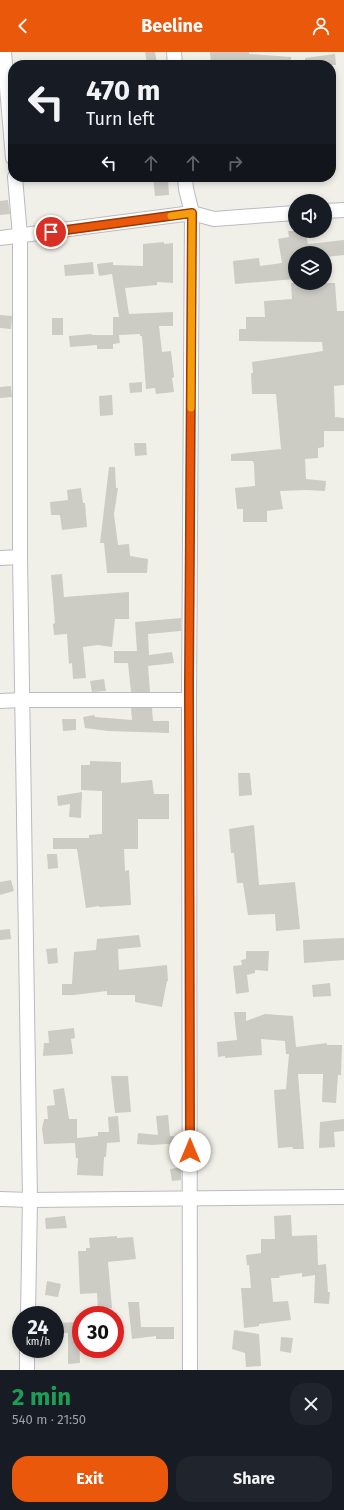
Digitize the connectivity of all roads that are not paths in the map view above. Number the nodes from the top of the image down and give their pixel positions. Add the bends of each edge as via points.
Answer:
1 (4, 52) edge
2 (8, 99) edge
3 (15, 182) edge
4 (185, 182) edge
5 (344, 210) edge
6 (332, 211) edge
7 (192, 213) junction
8 (288, 214) edge
9 (20, 236) junction
10 (0, 238) edge
11 (0, 558) edge
12 (20, 558) junction
13 (22, 700) junction
14 (189, 700) junction
15 (0, 701) edge
16 (344, 1197) edge
17 (191, 1198) junction
18 (0, 1200) edge
19 (30, 1200) junction
20 (28, 1306) edge
21 (27, 1358) edge
22 (27, 1370) edge
23 (190, 1370) edge

1 - 2 street
3 - 9 street
4 - 7 street
5 - 6 street
7 - 8 street via 214,219
7 - 9 street
7 - 14 street
9 - 10 street
9 - 12 street
11 - 12 street
12 - 13 street
13 - 14 street
13 - 15 street
13 - 19 street
14 - 17 street
16 - 17 street
17 - 19 street
17 - 23 street
18 - 19 street
19 - 20 street
21 - 22 street

